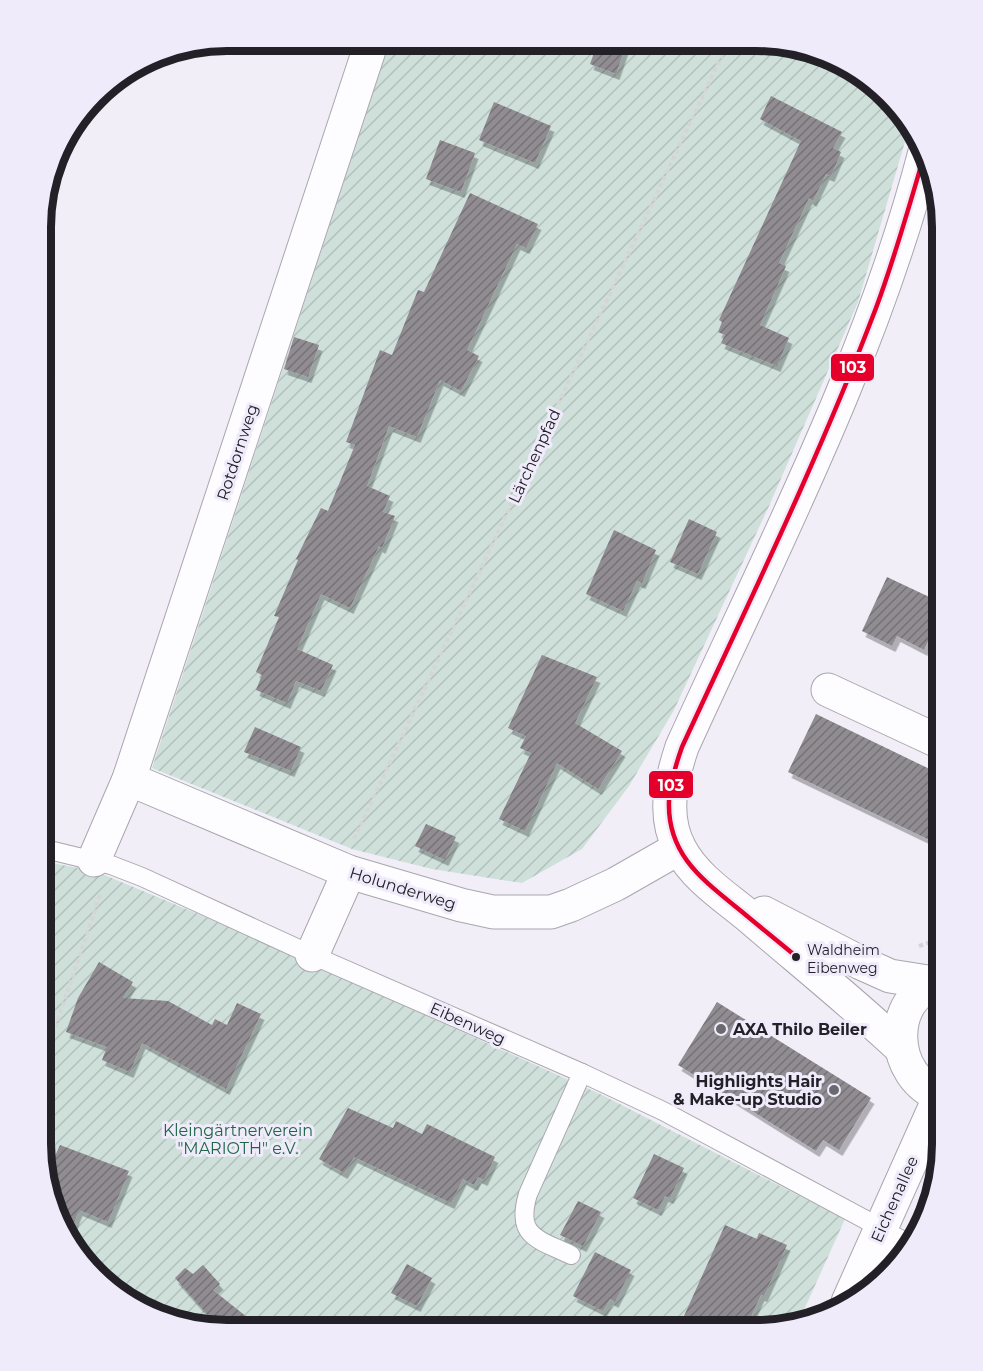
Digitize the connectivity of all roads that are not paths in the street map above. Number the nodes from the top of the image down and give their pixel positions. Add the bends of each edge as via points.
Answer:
1 (369, 51) edge
2 (921, 166) edge
3 (828, 690) dead end
4 (932, 738) edge
5 (129, 779) junction
6 (679, 848) junction
7 (51, 850) edge
8 (103, 863) junction
9 (349, 872) junction
10 (697, 875) junction
11 (312, 955) junction
12 (932, 981) edge
13 (932, 986) edge
14 (901, 1048) junction
15 (582, 1073) junction
16 (932, 1091) edge
17 (932, 1116) edge
18 (879, 1232) junction
19 (899, 1246) edge
20 (571, 1255) dead end
21 (853, 1291) edge

1 - 5 street, Rotdornweg
2 - 6 street via 870,322 825,434 682,747 669,801
3 - 4 street
5 - 8 street, Rotdornweg
5 - 9 street, Holunderweg
6 - 9 street, Holunderweg via 616,884 551,912 494,912
6 - 10 street
7 - 8 lane, Eibenweg
8 - 11 lane, Eibenweg
9 - 11 street
10 - 12 street via 861,963 890,976
10 - 14 street
11 - 15 lane, Eibenweg
13 - 14 street via 917,995 907,1008 901,1025
14 - 16 street via 906,1065 919,1083
15 - 18 lane, Eibenweg via 663,1111
15 - 20 lane via 523,1211 534,1237
17 - 18 street, Eichenallee
18 - 19 street
18 - 21 street, Eichenallee

